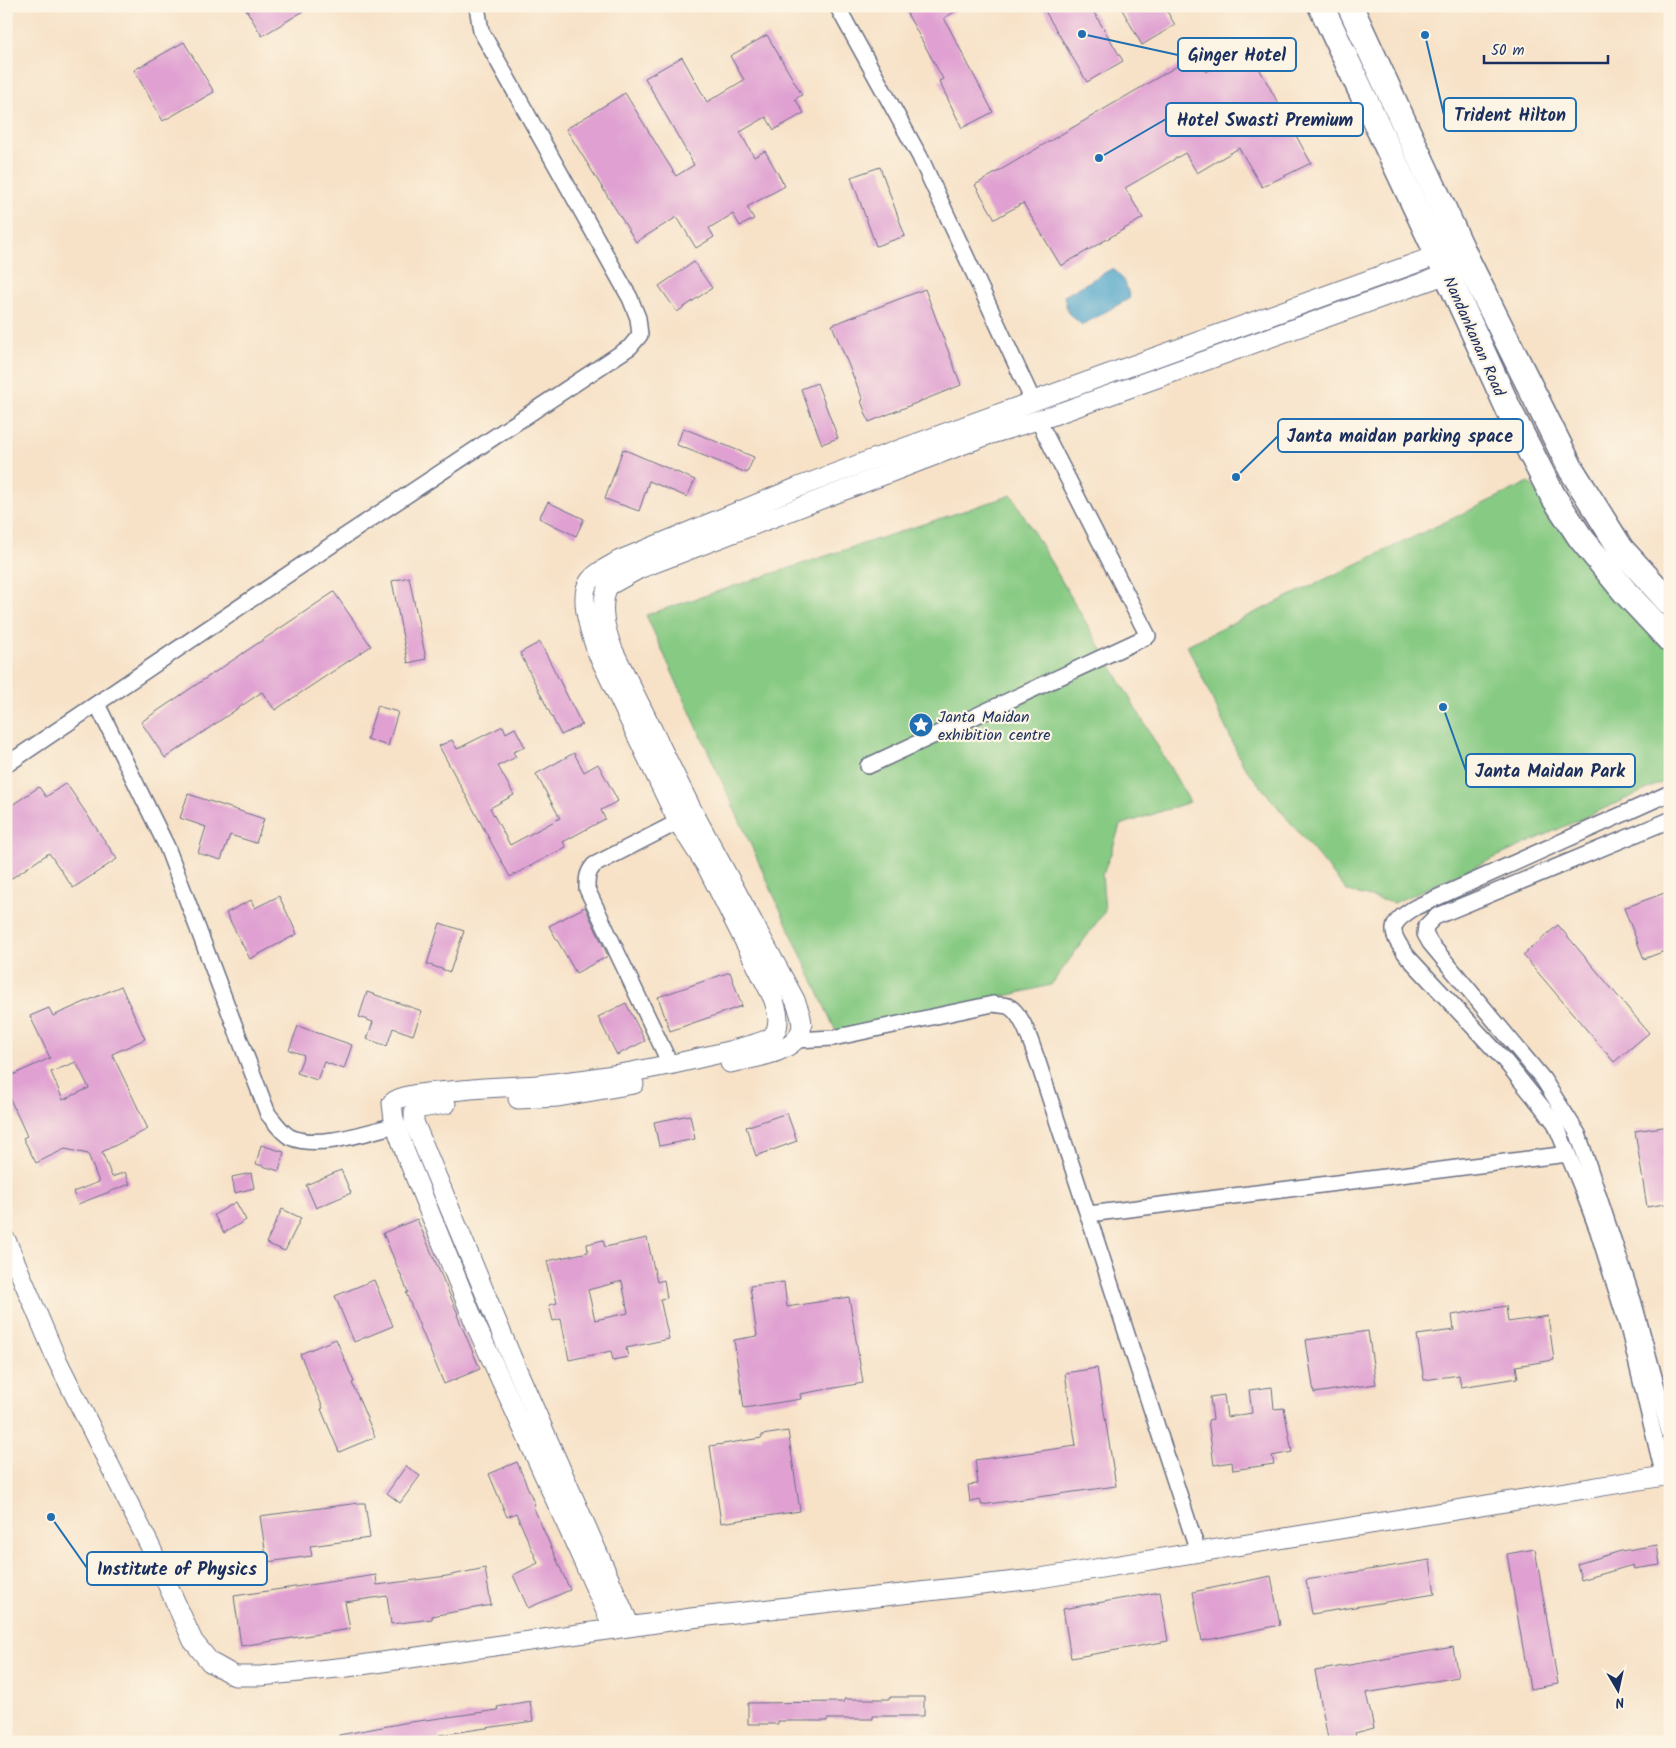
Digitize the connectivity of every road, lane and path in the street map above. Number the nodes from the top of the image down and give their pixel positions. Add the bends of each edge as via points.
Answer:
1 (477, 6) edge
2 (837, 6) edge
3 (1321, 6) edge
4 (1350, 6) edge
5 (1443, 264) junction
6 (1033, 401) junction
7 (1038, 420) junction
8 (1670, 603) edge
9 (1670, 640) edge
10 (97, 704) junction
11 (6, 765) edge
12 (868, 766) dead end
13 (1670, 793) edge
14 (1670, 820) edge
15 (678, 822) junction
16 (796, 1040) junction
17 (671, 1066) junction
18 (396, 1125) junction
19 (1568, 1154) junction
20 (1089, 1214) junction
21 (6, 1240) edge
22 (1670, 1435) edge
23 (1667, 1476) edge
24 (1198, 1552) junction
25 (622, 1627) junction

1 - 10 street via 481,31 630,298 638,318 640,335 630,347
2 - 6 street via 920,157
3 - 5 main road, Nandankanan Road
4 - 8 main road via 1468,262 1571,469 1621,549
5 - 6 street
5 - 7 street
5 - 9 main road, Nandankanan Road via 1509,410 1554,496 1580,538
6 - 15 street via 796,488 620,560 588,583 585,599 588,626 598,654
7 - 12 street via 1148,636
7 - 16 street via 988,435 639,569 608,586 604,596 604,618 613,650 691,808 795,1000 802,1030
10 - 11 street
10 - 18 street via 167,847 268,1114 288,1136 308,1141 328,1140
13 - 19 street via 1416,907 1401,916 1394,930 1395,939 1408,957 1505,1061 1555,1123
14 - 22 street via 1436,917 1426,926 1425,934 1543,1079 1578,1134 1633,1300
15 - 17 street via 594,865 587,879 588,889
15 - 17 street via 707,867 779,1013 777,1027 771,1036 755,1044
16 - 20 street via 833,1038 993,1004 1008,1006 1024,1025
16 - 25 street via 784,1050 683,1075 558,1097 431,1105 414,1112 414,1122
17 - 18 street via 538,1085 402,1097 392,1103
18 - 25 street via 474,1321
19 - 20 street
19 - 23 street via 1598,1231
20 - 24 street
21 - 25 street via 56,1358 150,1546 193,1641 210,1662 235,1676 261,1676 356,1666
23 - 24 street
24 - 25 street via 1034,1579

